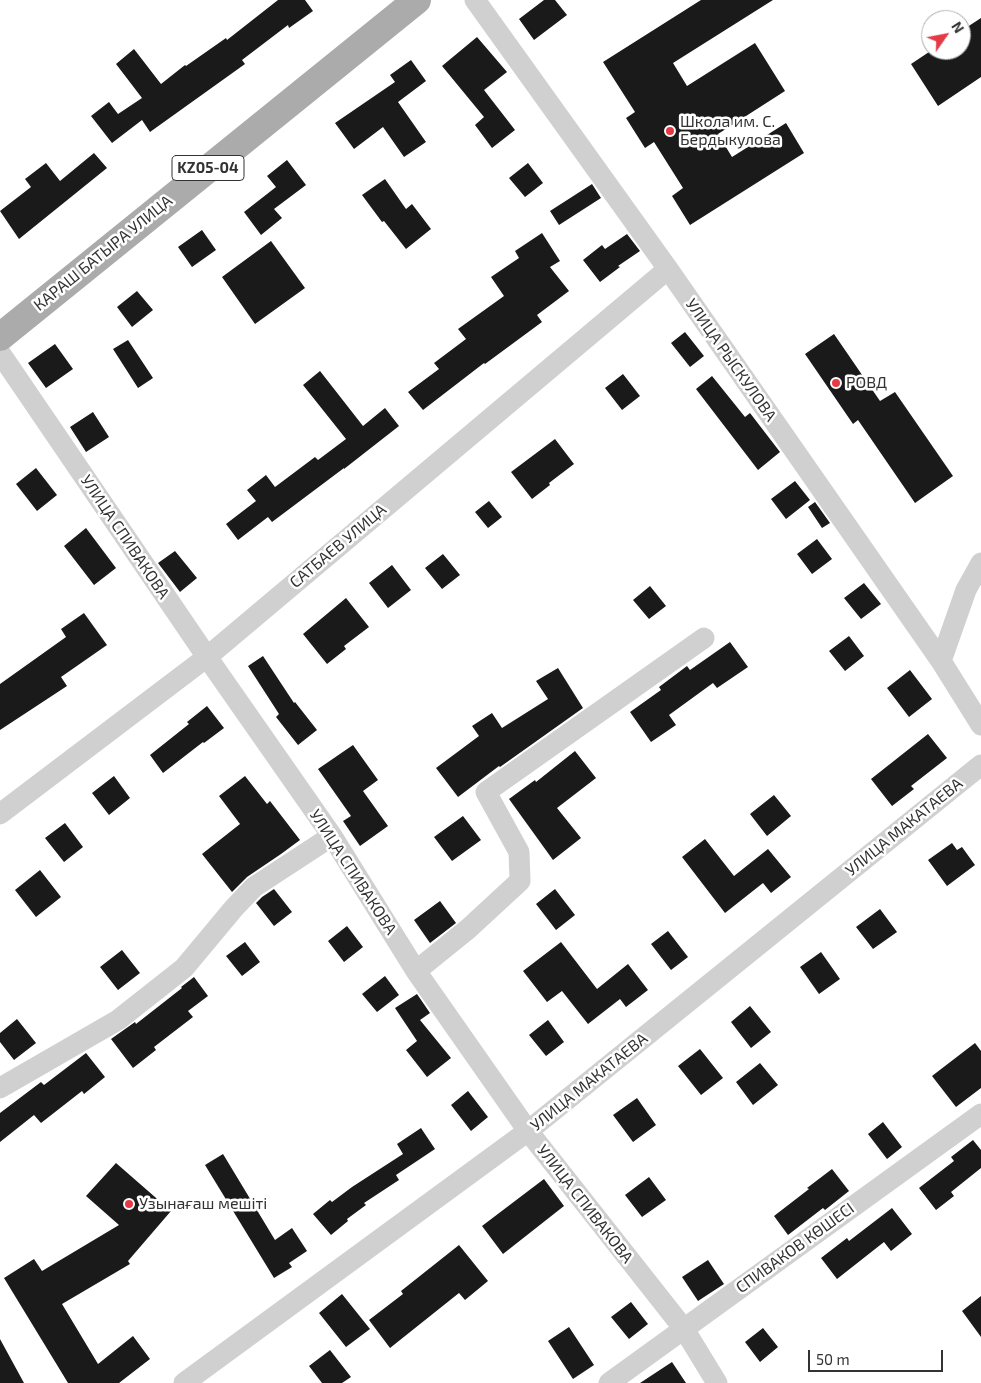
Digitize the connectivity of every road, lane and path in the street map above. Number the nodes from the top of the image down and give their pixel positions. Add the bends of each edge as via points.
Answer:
1 (417, 0) edge
2 (475, 0) edge
3 (668, 269) junction
4 (0, 337) edge
5 (0, 353) edge
6 (981, 563) edge
7 (704, 638) dead end
8 (206, 657) junction
9 (941, 661) junction
10 (981, 724) edge
11 (981, 765) edge
12 (0, 814) edge
13 (332, 836) junction
14 (416, 970) junction
15 (0, 1088) edge
16 (981, 1114) edge
17 (528, 1131) junction
18 (684, 1328) junction
19 (184, 1383) edge
20 (610, 1383) edge
21 (717, 1383) edge

1 - 4 main road, КАРАШ БАТЫРА УЛИЦА / KZ05-04
2 - 3 street, УЛИЦА РЫСКУЛОВА
3 - 8 street, САТБАЕВ УЛИЦА
3 - 9 street, УЛИЦА РЫСКУЛОВА
5 - 8 street, УЛИЦА СПИВАКОВА
6 - 9 street via 966,590
7 - 14 street via 486,792 519,852 520,881 468,929
8 - 12 street, САТБАЕВ УЛИЦА
8 - 13 street, УЛИЦА СПИВАКОВА
9 - 10 street, УЛИЦА РЫСКУЛОВА
11 - 17 street, УЛИЦА МАКАТАЕВА
13 - 14 street, УЛИЦА СПИВАКОВА
13 - 15 street via 254,887 184,968 118,1020
14 - 17 street, УЛИЦА СПИВАКОВА
16 - 18 street, СПИВАКОВ КӨШЕСІ
17 - 18 street, УЛИЦА СПИВАКОВА
17 - 19 street, УЛИЦА МАКАТАЕВА
18 - 20 street, СПИВАКОВ КӨШЕСІ
18 - 21 street, УЛИЦА СПИВАКОВА

